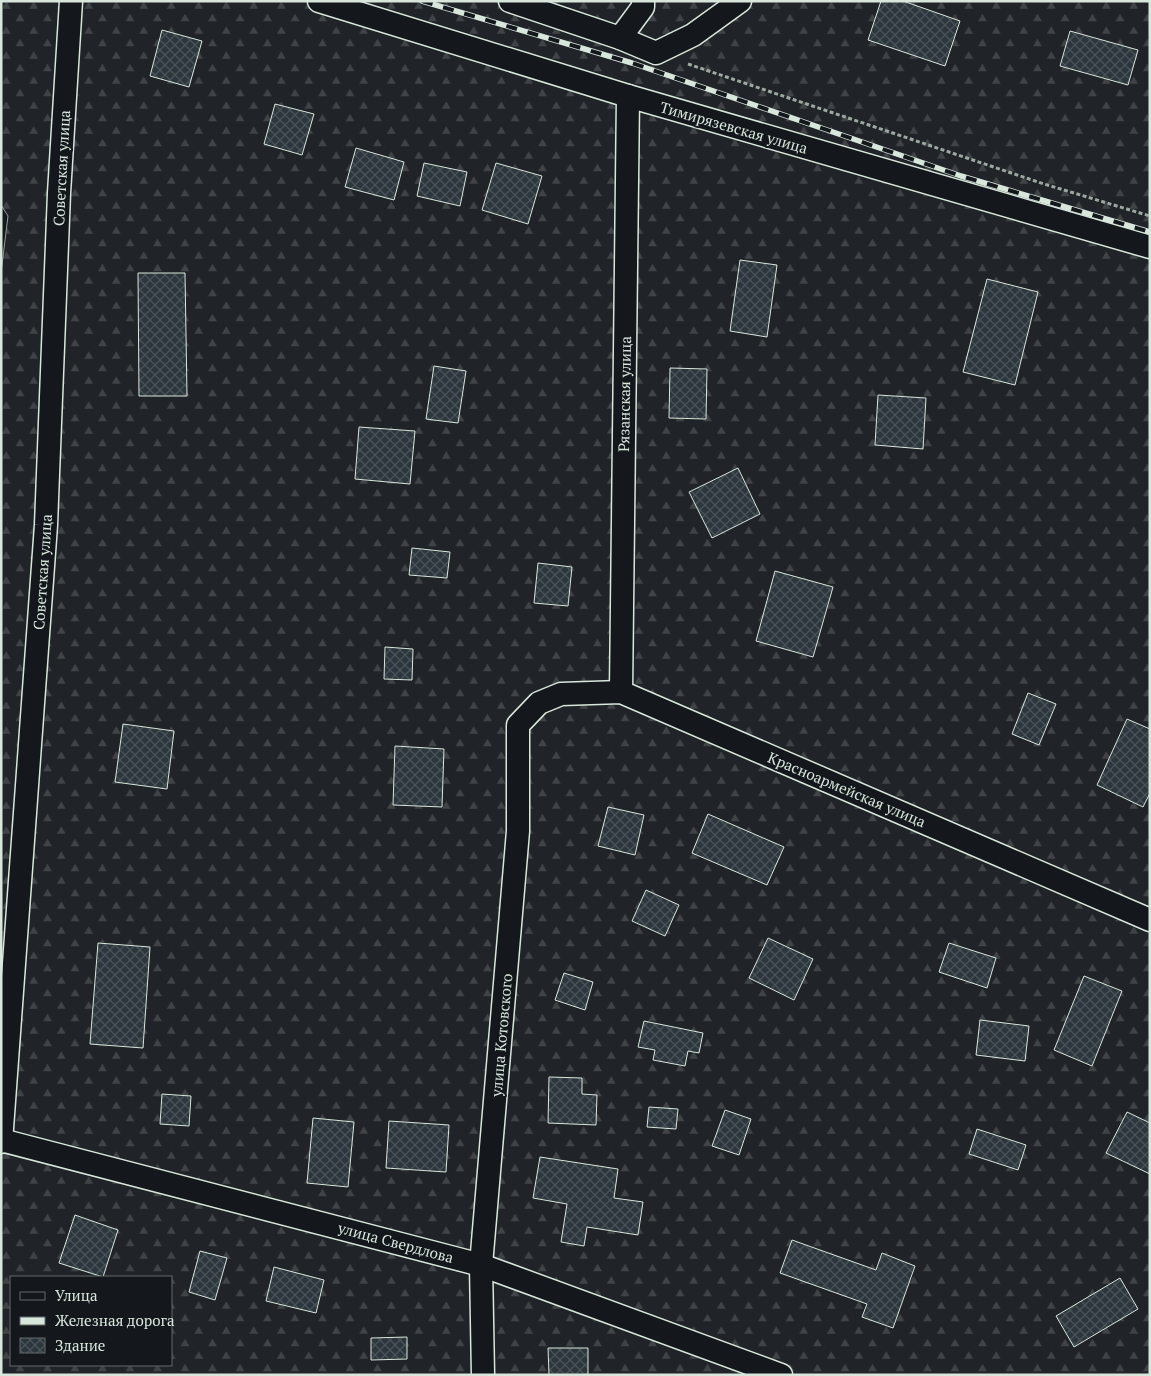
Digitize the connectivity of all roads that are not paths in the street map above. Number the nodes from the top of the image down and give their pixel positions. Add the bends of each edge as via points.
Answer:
1 (71, 1) edge
2 (319, 1) edge
3 (510, 1) edge
4 (643, 1) edge
5 (740, 1) edge
6 (620, 38) junction
7 (628, 96) junction
8 (1150, 247) edge
9 (621, 692) junction
10 (539, 703) joint
11 (1150, 920) edge
12 (1, 1141) edge
13 (481, 1265) junction
14 (483, 1375) edge
15 (781, 1375) edge

1 - 12 street, Советская улица via 58,193 46,526
2 - 7 street, Тимирязевская улица
3 - 6 street
4 - 6 street via 643,7
5 - 6 street via 693,35 656,53
7 - 8 street, Тимирязевская улица
7 - 9 street, Рязанская улица
9 - 10 street, Красноармейская улица via 561,694
9 - 11 street, Красноармейская улица
10 - 13 street, улица Котовского via 518,726 518,831
12 - 13 street, улица Свердлова
13 - 14 street, улица Котовского
13 - 15 street, улица Свердлова

